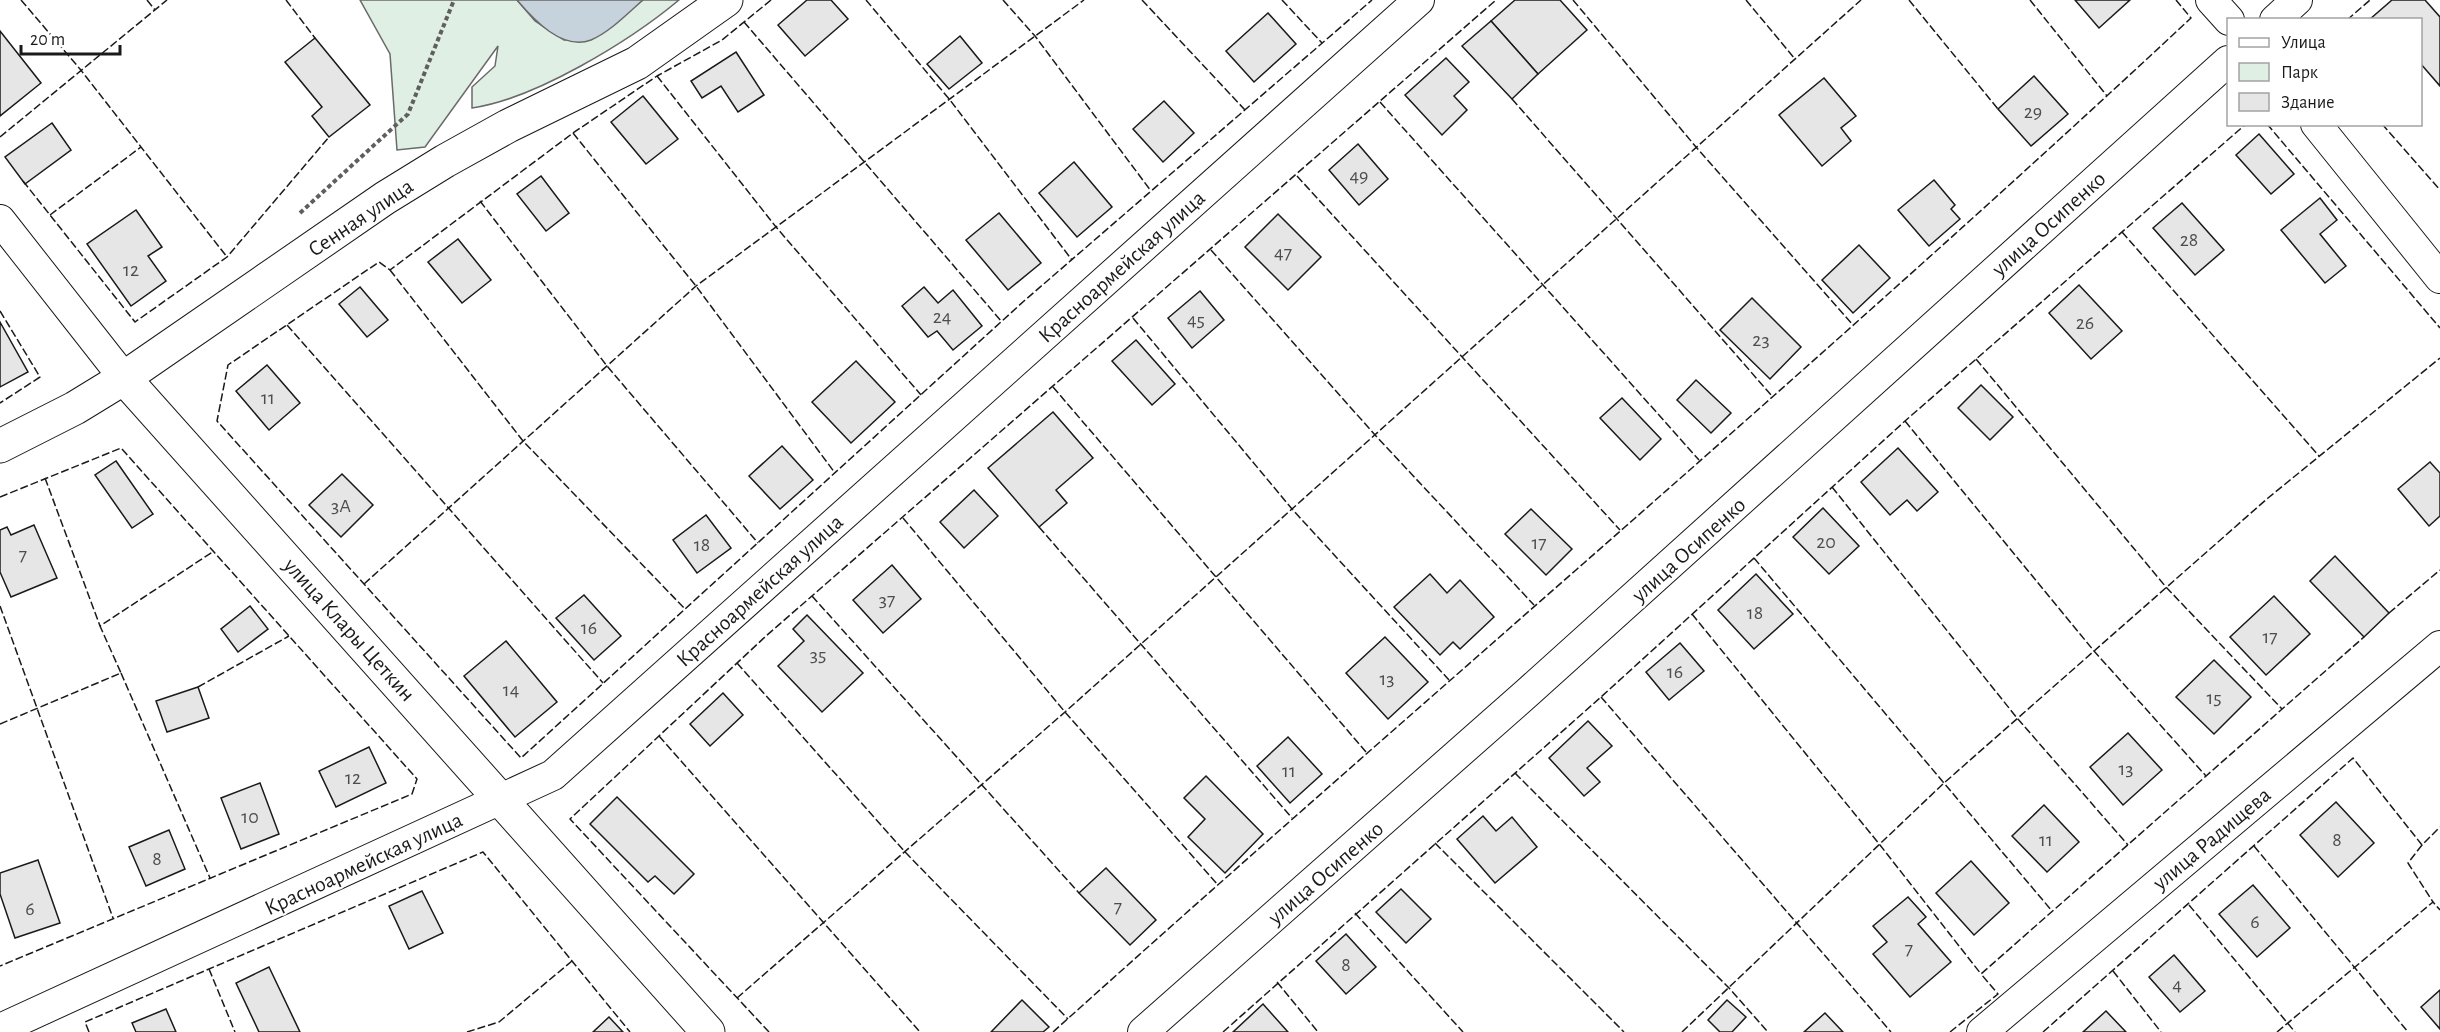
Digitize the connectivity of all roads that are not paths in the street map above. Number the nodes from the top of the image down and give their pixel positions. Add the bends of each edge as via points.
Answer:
1 (726, 0) edge
2 (1419, 0) edge
3 (2211, 0) edge
4 (2297, 0) edge
5 (2227, 18) edge
6 (2277, 18) edge
7 (2227, 63) edge
8 (2318, 126) edge
9 (0, 220) edge
10 (2440, 278) edge
11 (124, 378) junction
12 (0, 446) edge
13 (2440, 646) edge
14 (502, 799) junction
15 (0, 1029) edge
16 (708, 1032) edge
17 (1143, 1032) edge
18 (1982, 1032) edge

1 - 11 street, Сенная улица via 637,63 508,126 386,198
2 - 14 street, Красноармейская улица via 553,775
3 - 5 street
4 - 6 street
7 - 17 street, улица Осипенко via 1527,693
8 - 10 street
9 - 11 street, улица Клары Цеткин
11 - 12 street, Сенная улица
11 - 14 street, улица Клары Цеткин
13 - 18 street, улица Радищева
14 - 15 street, Красноармейская улица
14 - 16 street, улица Клары Цеткин

